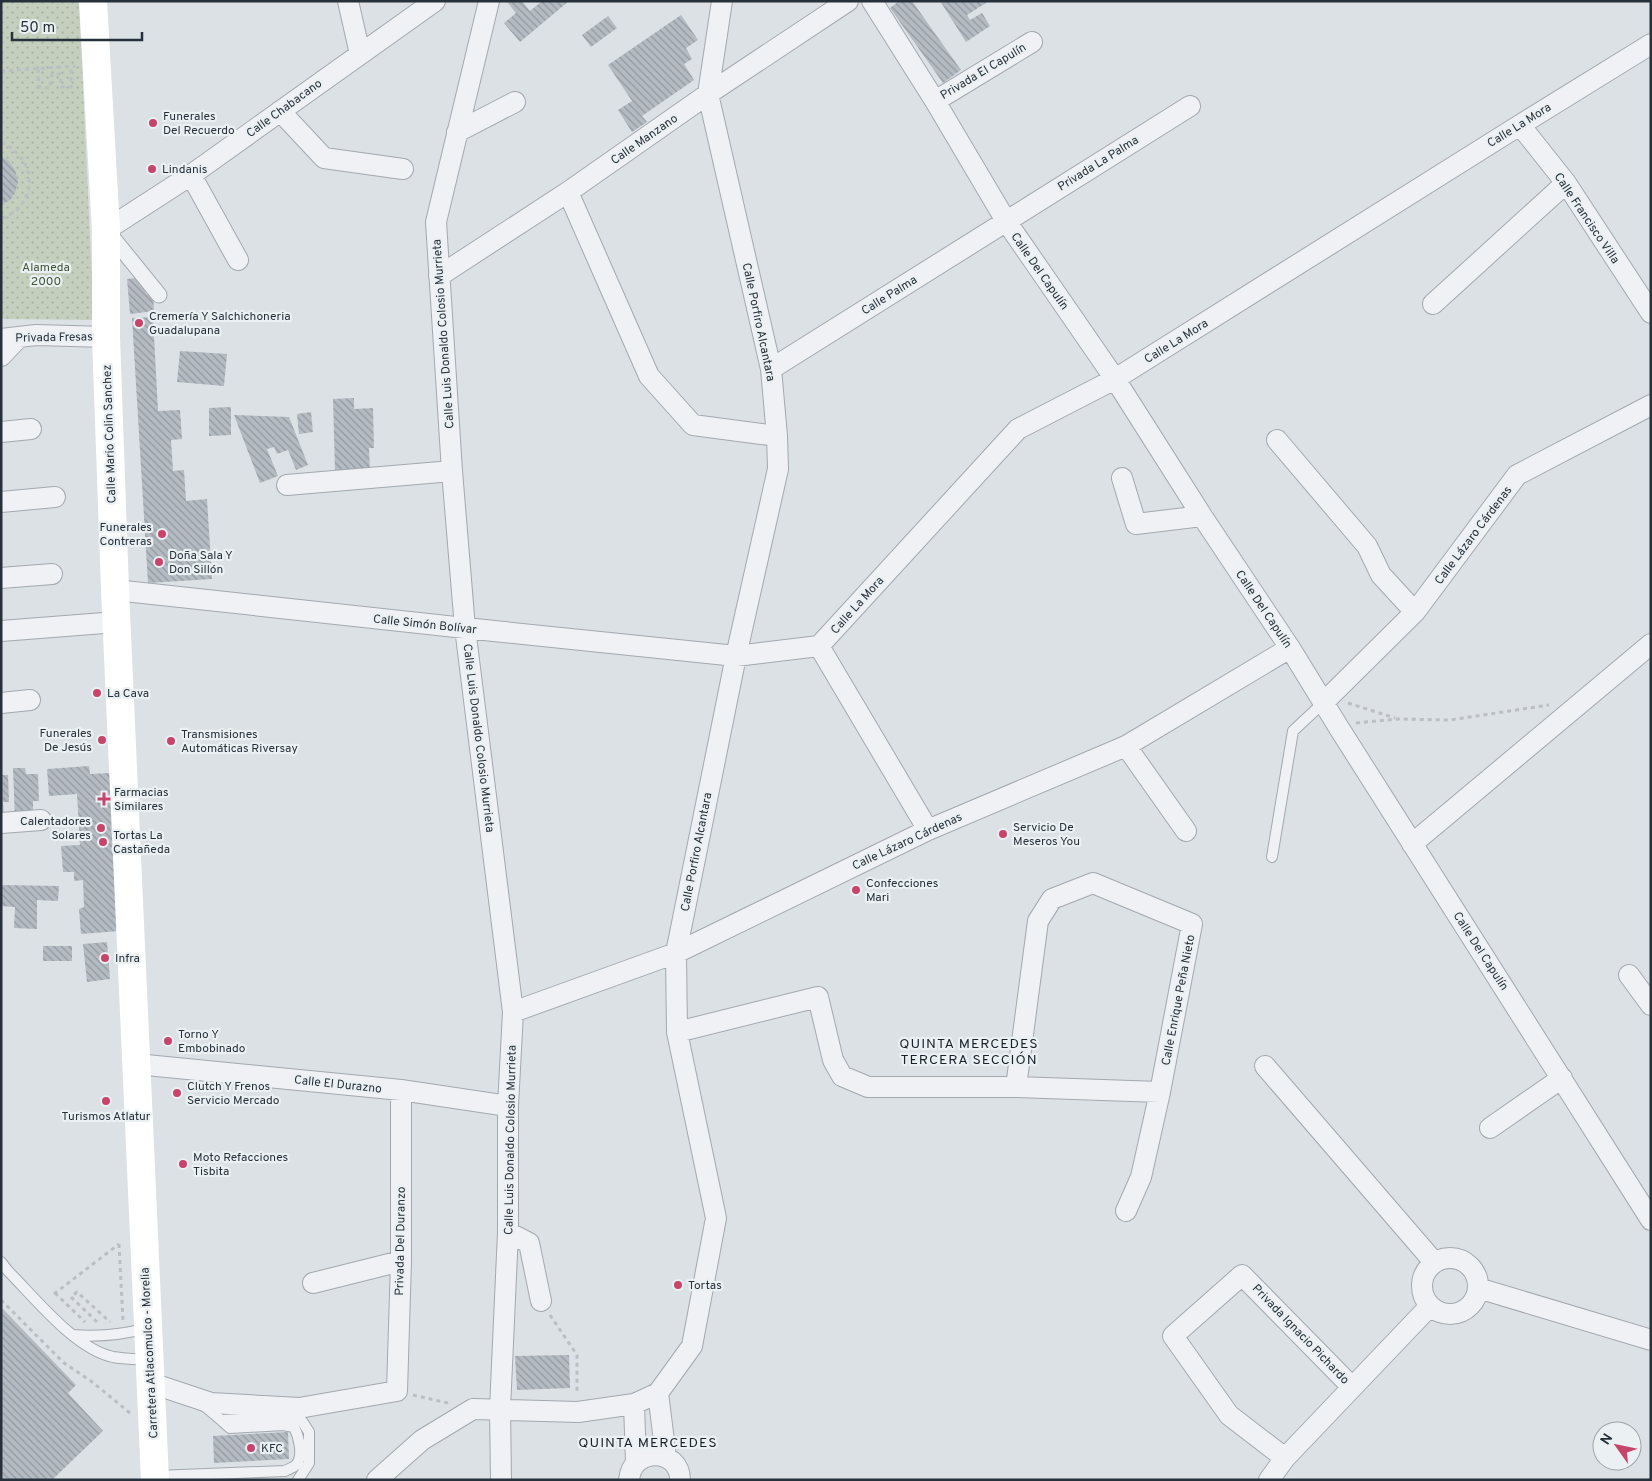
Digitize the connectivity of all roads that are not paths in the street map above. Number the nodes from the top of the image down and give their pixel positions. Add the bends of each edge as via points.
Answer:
1 (93, 1) edge
2 (348, 1) edge
3 (435, 1) edge
4 (488, 1) edge
5 (722, 1) edge
6 (848, 1) edge
7 (872, 1) edge
8 (1032, 42) dead end
9 (1651, 44) edge
10 (360, 54) junction
11 (708, 94) junction
12 (935, 101) junction
13 (515, 102) dead end
14 (1190, 106) dead end
15 (280, 111) junction
16 (1520, 125) junction
17 (457, 132) junction
18 (403, 169) dead end
19 (192, 175) junction
20 (1566, 183) junction
21 (568, 192) junction
22 (1006, 222) junction
23 (106, 230) junction
24 (238, 260) dead end
25 (439, 276) junction
26 (159, 295) dead end
27 (1433, 304) dead end
28 (1651, 313) edge
29 (106, 337) junction
30 (10, 338) edge
31 (1, 356) edge
32 (771, 369) junction
33 (1115, 379) junction
34 (1651, 405) edge
35 (31, 429) dead end
36 (1, 432) edge
37 (777, 436) junction
38 (1277, 440) dead end
39 (452, 471) junction
40 (1122, 478) dead end
41 (287, 485) dead end
42 (55, 497) dead end
43 (1, 502) edge
44 (1202, 516) junction
45 (52, 574) dead end
46 (1, 578) edge
47 (115, 590) junction
48 (1415, 612) junction
49 (117, 622) junction
50 (465, 628) junction
51 (1, 631) edge
52 (1651, 644) edge
53 (819, 646) junction
54 (1290, 648) junction
55 (736, 656) junction
56 (1326, 699) junction
57 (30, 700) dead end
58 (1, 703) edge
59 (1126, 746) junction
60 (41, 820) dead end
61 (1, 823) edge
62 (928, 830) junction
63 (1186, 830) dead end
64 (1412, 844) junction
65 (1272, 857) dead end
66 (676, 953) junction
67 (1629, 975) dead end
68 (1651, 1006) edge
69 (514, 1012) junction
70 (677, 1032) junction
71 (136, 1064) junction
72 (1265, 1066) dead end
73 (1562, 1078) junction
74 (1016, 1087) junction
75 (401, 1090) junction
76 (1160, 1092) junction
77 (508, 1106) junction
78 (1490, 1128) dead end
79 (1126, 1211) dead end
80 (1651, 1220) edge
81 (144, 1227) joint
82 (508, 1232) junction
83 (401, 1261) junction
84 (1, 1262) edge
85 (1434, 1262) junction
86 (313, 1283) dead end
87 (1478, 1288) junction
88 (541, 1301) road end
89 (1430, 1306) junction
90 (148, 1328) junction
91 (72, 1335) junction
92 (1651, 1340) edge
93 (150, 1372) junction
94 (1352, 1387) junction
95 (658, 1393) junction
96 (195, 1398) junction
97 (634, 1404) junction
98 (500, 1409) junction
99 (221, 1420) junction
100 (666, 1457) junction
101 (1285, 1458) junction
102 (632, 1471) edge
103 (155, 1478) edge
104 (298, 1480) edge
105 (378, 1480) edge
106 (501, 1480) edge
107 (680, 1480) edge
108 (1269, 1480) edge

1 - 23 main road, Calle Mario Colin Sanchez
2 - 10 street
3 - 10 street, Calle Chabacano
4 - 17 street, Calle Luis Donaldo Colosio Murrieta
5 - 11 street, Calle Porfiro Alcantara
6 - 11 street, Calle Manzano
7 - 12 street, Calle Del Capulín
8 - 12 street, Privada El Capulín
9 - 16 street, Calle La Mora
10 - 15 street, Calle Chabacano
11 - 21 street, Calle Manzano
11 - 32 street, Calle Porfiro Alcantara
12 - 22 street, Calle Del Capulín
13 - 17 street
14 - 22 street, Privada La Palma
15 - 18 street via 324,158
15 - 19 street, Calle Chabacano
16 - 20 street, Calle Francisco Villa
16 - 33 street, Calle La Mora
17 - 25 street, Calle Luis Donaldo Colosio Murrieta via 436,222
19 - 23 street, Calle Chabacano
19 - 24 street
20 - 27 street
20 - 28 street, Calle Francisco Villa
21 - 25 street, Calle Manzano
21 - 37 street via 649,376 693,425
22 - 32 street, Calle Palma
22 - 33 street, Calle Del Capulín
23 - 26 street
23 - 29 main road, Calle Mario Colin Sanchez
25 - 39 street, Calle Luis Donaldo Colosio Murrieta
29 - 30 street, Privada Fresas via 36,335
29 - 47 main road, Calle Mario Colin Sanchez
30 - 31 street
32 - 37 street, Calle Porfiro Alcantara
33 - 44 street, Calle Del Capulín
33 - 53 street, Calle La Mora via 1018,430
34 - 48 street, Calle Lázaro Cárdenas via 1518,476
35 - 36 street
37 - 55 street, Calle Porfiro Alcantara via 778,469
38 - 48 street via 1367,546 1381,575
39 - 41 street
39 - 50 street, Calle Luis Donaldo Colosio Murrieta
40 - 44 street via 1136,524
42 - 43 street
44 - 54 street, Calle Del Capulín
45 - 46 street
47 - 49 main road, Calle Mario Colin Sanchez
47 - 50 street, Calle Simón Bolívar
48 - 56 street, Calle Lázaro Cárdenas
49 - 51 street
49 - 71 main road, Calle Mario Colin Sanchez
50 - 55 street, Calle Simón Bolívar
50 - 69 street, Calle Luis Donaldo Colosio Murrieta
52 - 64 street
53 - 55 street
53 - 62 street
54 - 56 street, Calle Del Capulín
54 - 59 street, Calle Lázaro Cárdenas
55 - 66 street, Calle Porfiro Alcantara
56 - 64 street, Calle Del Capulín via 1339,728
56 - 65 lane via 1293,731
57 - 58 street
59 - 62 street, Calle Lázaro Cárdenas
59 - 63 street
60 - 61 street
62 - 66 street, Calle Lázaro Cárdenas
64 - 73 street, Calle Del Capulín
66 - 69 street, Calle Lázaro Cárdenas
66 - 70 street, Calle Porfiro Alcantara
67 - 68 street
69 - 77 street, Calle Luis Donaldo Colosio Murrieta
70 - 74 street via 818,997 833,1060 842,1076 868,1086
70 - 95 street, Calle Porfiro Alcantara via 716,1218 692,1346
71 - 75 street, Calle El Durazno
71 - 81 main road, Calle Mario Colin Sanchez
72 - 85 street
73 - 78 street
73 - 80 street, Calle Del Capulín
74 - 76 street
74 - 76 street, Calle Enrique Peña Nieto via 1038,921 1052,899 1093,883 1192,924
75 - 77 street, Calle El Durazno
75 - 83 street, Privada Del Duranzo
76 - 79 street, Calle Enrique Peña Nieto via 1141,1177
77 - 82 street, Calle Luis Donaldo Colosio Murrieta
81 - 90 main road, Carretera Atlacomulco - Morelia
82 - 88 street via 529,1243
82 - 98 street, Calle Luis Donaldo Colosio Murrieta
83 - 86 street
83 - 96 street, Privada Del Duranzo via 397,1391 299,1408 210,1403
84 - 91 lane
85 - 87 street via 1452,1258 1468,1264 1478,1279
85 - 89 street via 1422,1283 1422,1291
87 - 89 street via 1476,1297 1464,1311 1446,1314
87 - 92 street
89 - 94 street, Privada Ignacio Pichardo
90 - 91 lane via 124,1334
90 - 93 main road, Carretera Atlacomulco - Morelia
91 - 93 lane via 86,1346
93 - 96 street
93 - 103 main road, Carretera Atlacomulco - Morelia
94 - 101 street, Privada Ignacio Pichardo
94 - 101 street, Privada Ignacio Pichardo via 1242,1275 1172,1336 1229,1415
95 - 97 street, Calle Porfiro Alcantara
95 - 100 street
96 - 99 lane
97 - 98 street, Calle Porfiro Alcantara via 578,1412
97 - 102 street
98 - 105 street, Calle Porfiro Alcantara via 473,1409 422,1440
98 - 106 street, Calle Luis Donaldo Colosio Murrieta
99 - 103 lane via 230,1428 294,1427 300,1457 295,1466 285,1471
99 - 104 lane via 288,1417 302,1420 310,1432 309,1463
100 - 102 street via 642,1457
100 - 107 street via 675,1464
101 - 108 street, Privada Ignacio Pichardo

